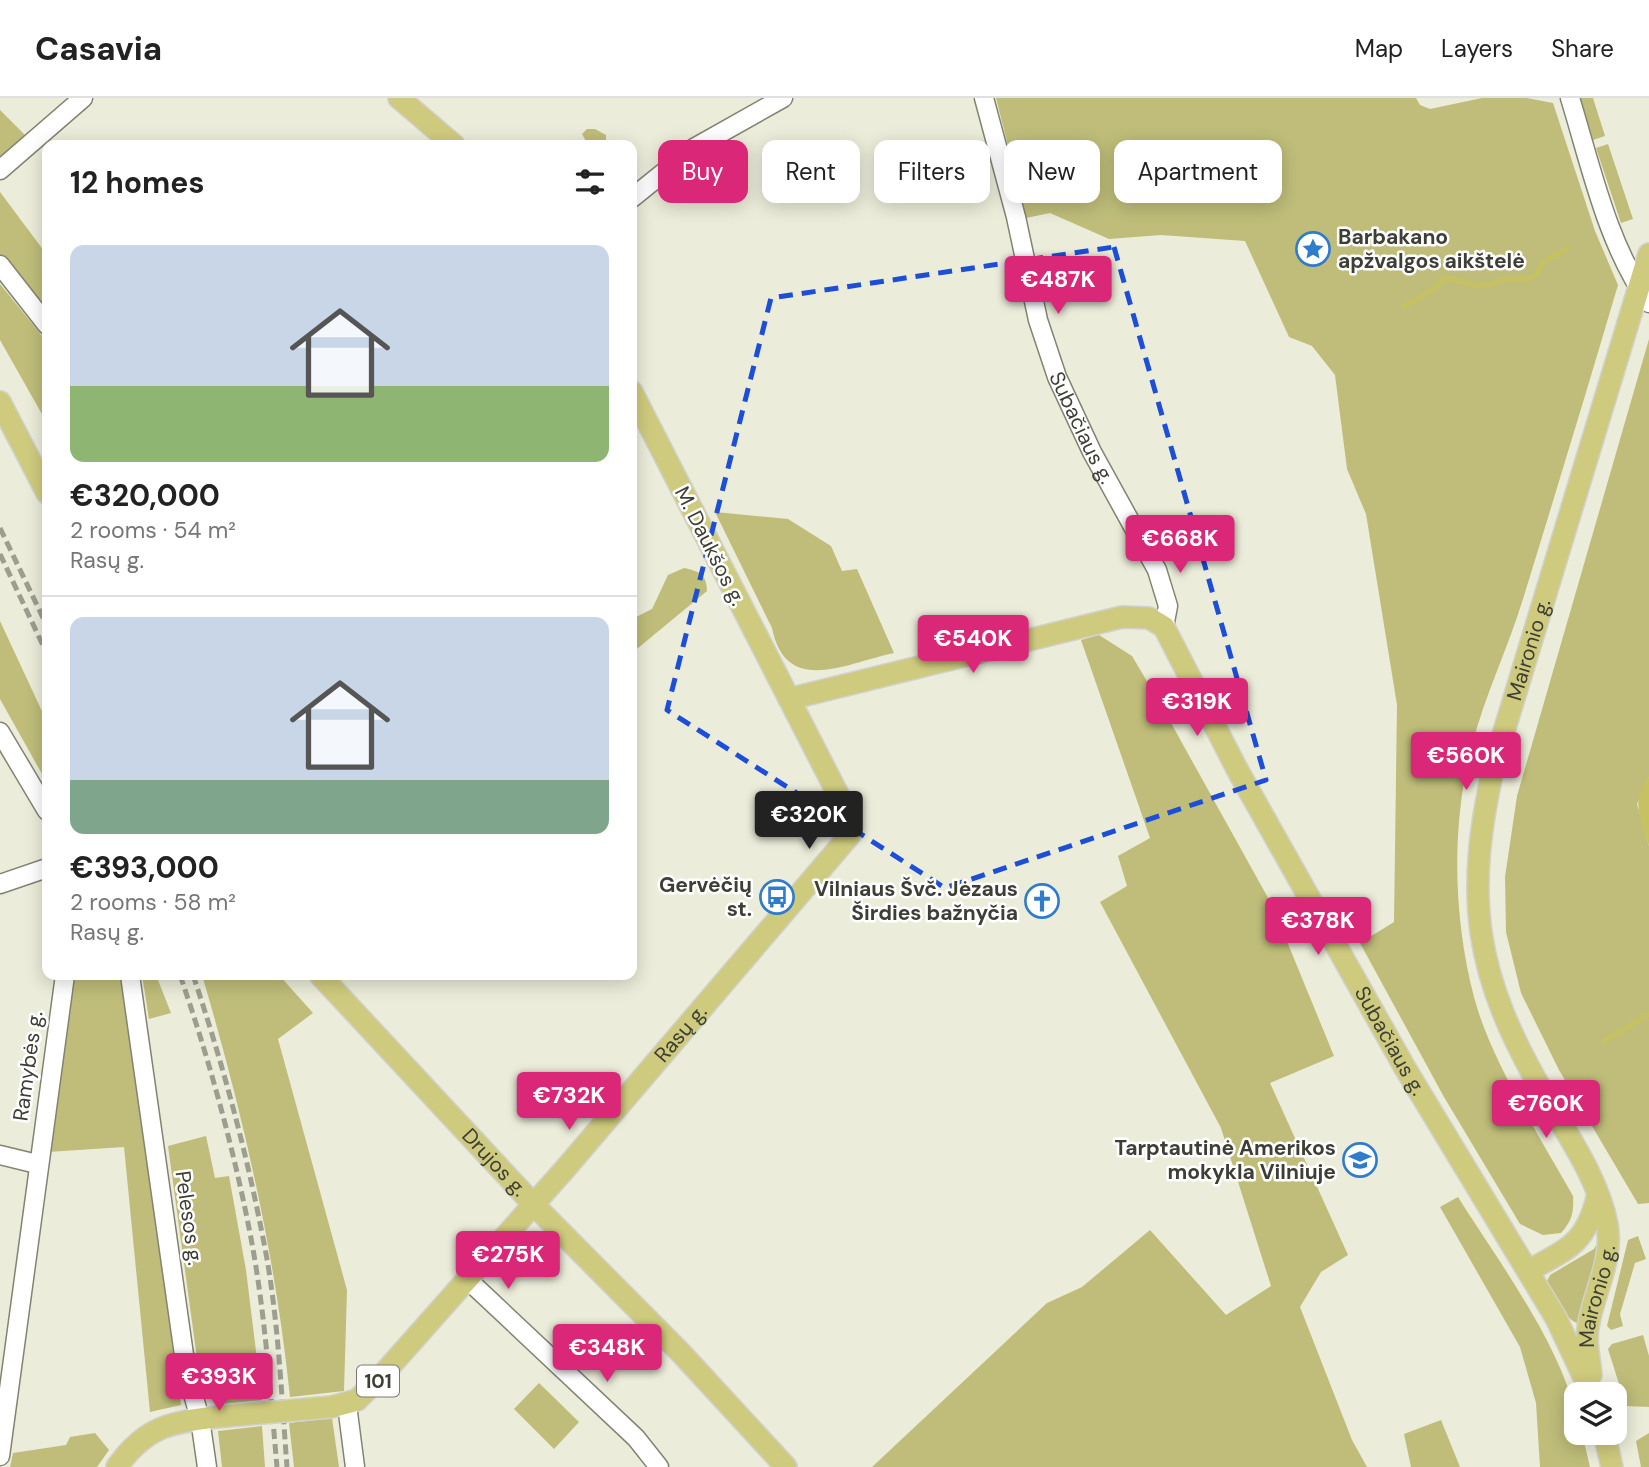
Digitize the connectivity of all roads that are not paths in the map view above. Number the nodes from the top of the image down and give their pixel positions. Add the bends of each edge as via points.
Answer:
1 (83, 98) edge
2 (399, 98) edge
3 (783, 98) edge
4 (984, 98) edge
5 (1570, 98) edge
6 (448, 140) edge
7 (0, 170) edge
8 (637, 194) edge
9 (1649, 254) edge
10 (0, 265) edge
11 (1643, 295) edge
12 (42, 319) edge
13 (0, 402) edge
14 (638, 418) edge
15 (42, 483) edge
16 (1164, 627) junction
17 (789, 699) junction
18 (0, 732) edge
19 (42, 803) edge
20 (42, 870) edge
21 (0, 884) edge
22 (64, 980) edge
23 (131, 980) edge
24 (325, 980) edge
25 (0, 1155) edge
26 (37, 1164) junction
27 (1597, 1198) junction
28 (534, 1205) junction
29 (1528, 1271) junction
30 (467, 1279) junction
31 (1586, 1382) edge
32 (1591, 1382) edge
33 (339, 1406) junction
34 (209, 1418) junction
35 (1607, 1445) edge
36 (0, 1454) edge
37 (656, 1466) edge
38 (117, 1467) edge
39 (207, 1467) edge
40 (355, 1467) edge
41 (786, 1467) edge
42 (1612, 1467) edge

1 - 7 street
2 - 6 main road
3 - 8 street via 694,148
4 - 16 street, Subačiaus g. via 1056,377 1165,590
5 - 11 street via 1617,242
9 - 11 main road, Maironio g.
10 - 12 street
11 - 27 main road, Maironio g. via 1495,761 1484,808 1477,879 1482,946 1496,1001 1582,1160
13 - 15 main road
14 - 17 main road, M. Daukšos g.
16 - 17 main road via 1142,617 1122,617
16 - 29 main road, Subačiaus g. via 1237,771
17 - 28 main road, Rasų g. / 101 via 844,806 850,835
18 - 19 street
20 - 21 street
22 - 26 street, Ramybės g.
23 - 34 street, Pelesos g. via 186,1369
24 - 28 main road, Drujos g.
25 - 26 street
26 - 36 street, Ramybės g.
27 - 29 main road, Maironio g. via 1581,1238
27 - 32 main road, Maironio g. via 1607,1223 1608,1243 1586,1338
28 - 30 main road, Rasų g. / 101
28 - 41 main road, Drujos g.
29 - 31 main road, Subačiaus g.
30 - 33 main road, Rasų g. / 101 via 366,1392
30 - 37 street via 636,1438
33 - 34 main road, 101, bridge
33 - 40 street
34 - 38 main road, 101 via 153,1430
34 - 39 street, Pelesos g.
35 - 42 main road

